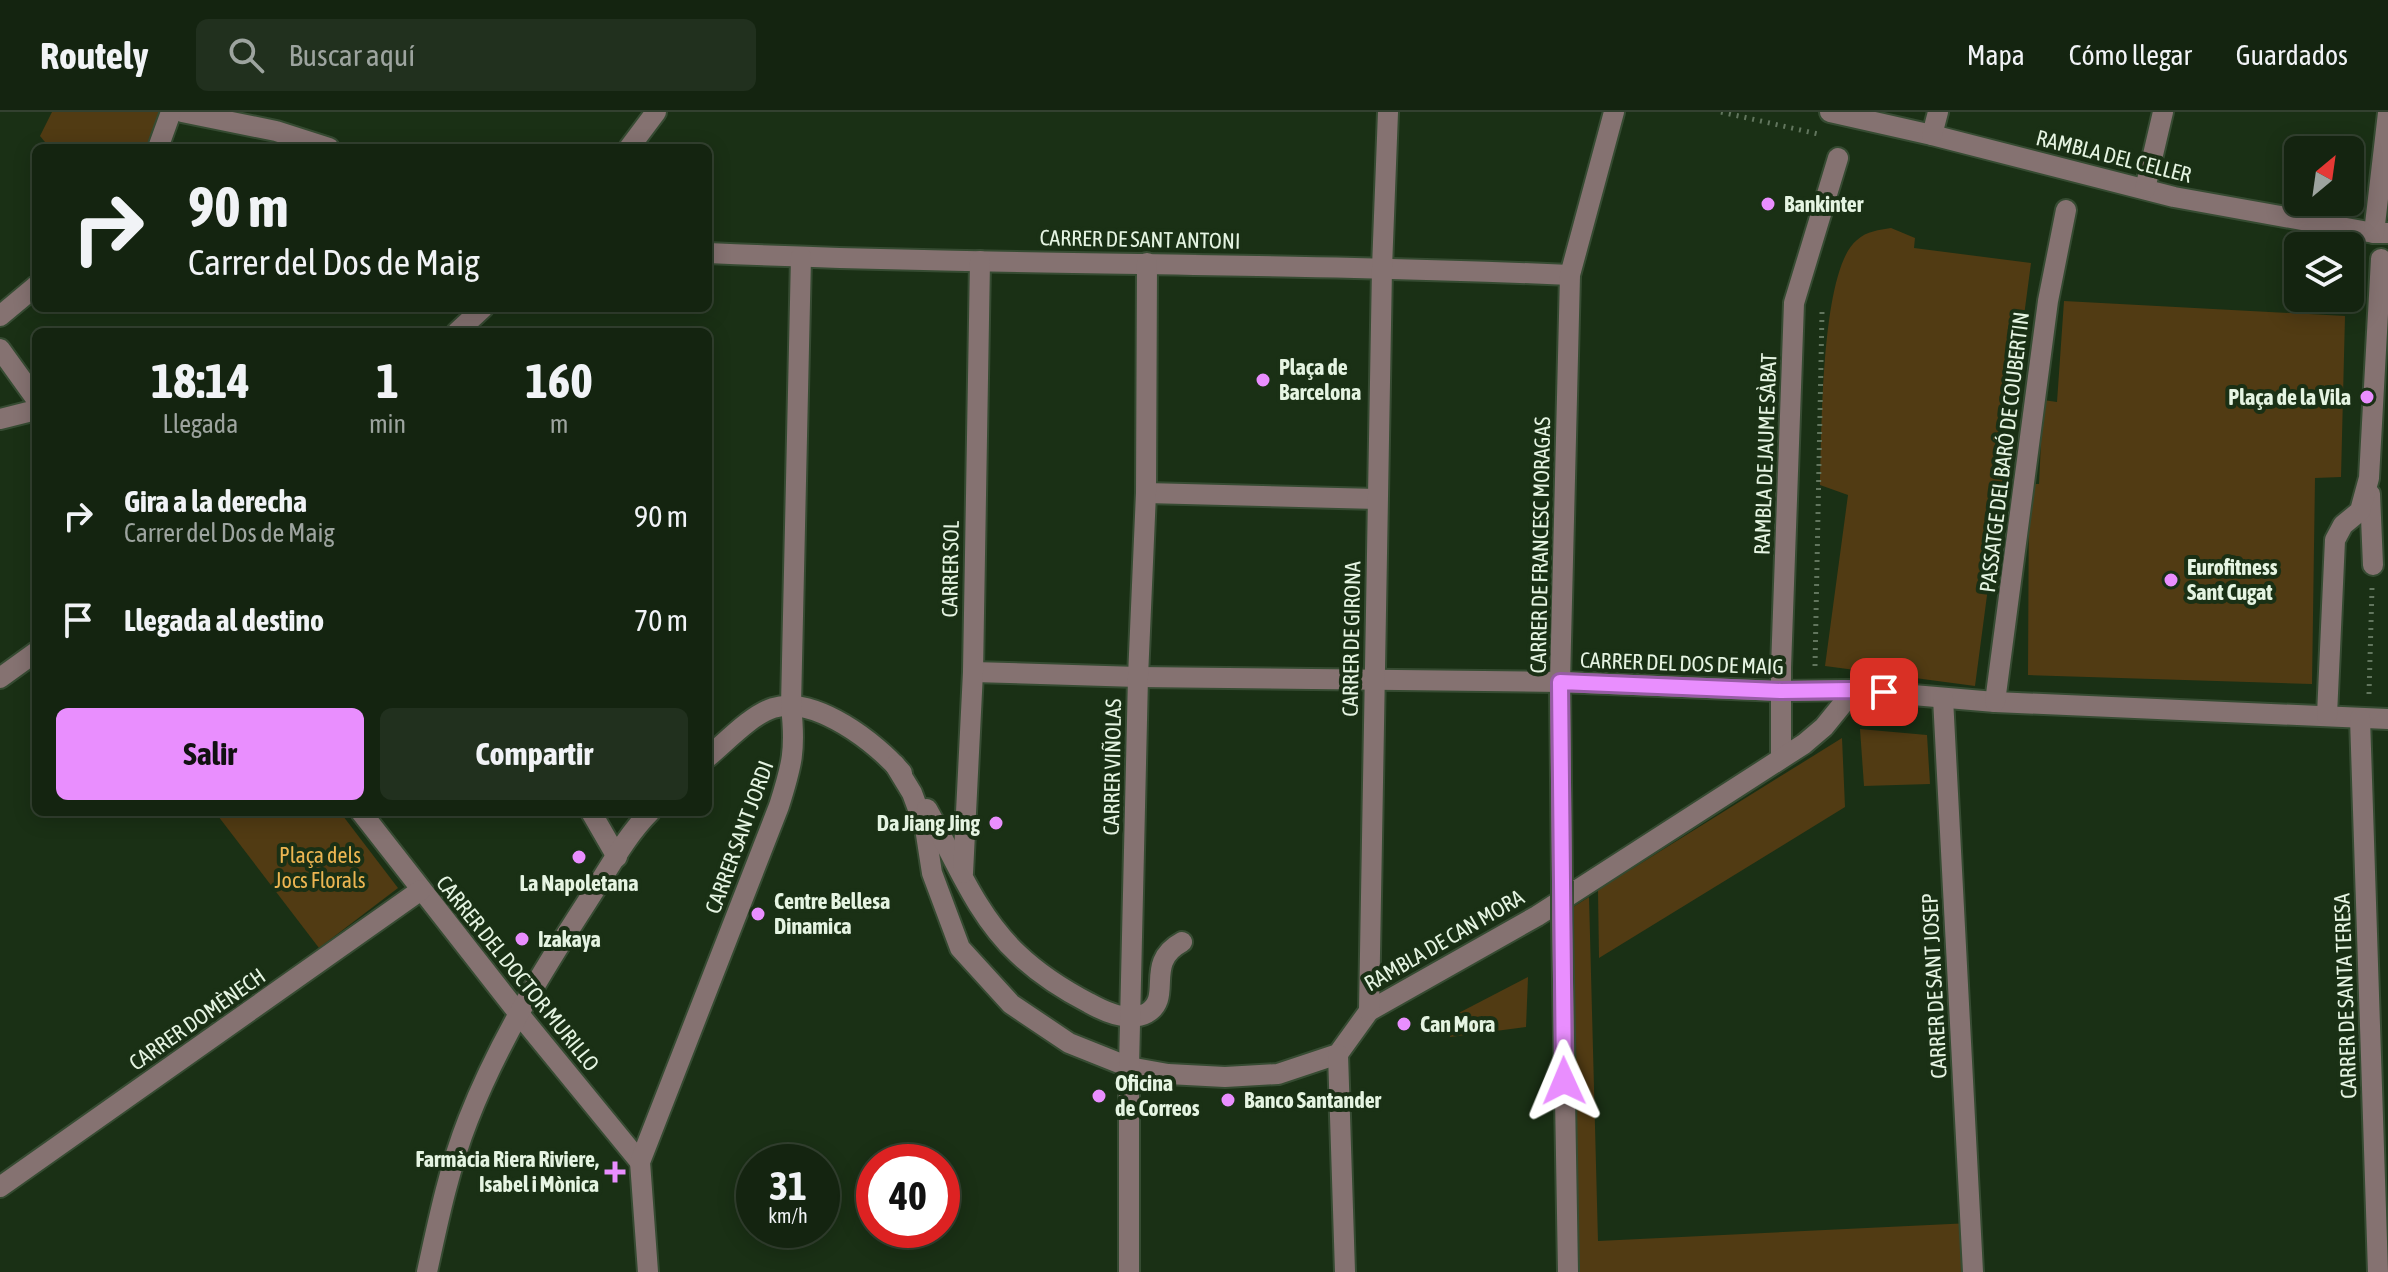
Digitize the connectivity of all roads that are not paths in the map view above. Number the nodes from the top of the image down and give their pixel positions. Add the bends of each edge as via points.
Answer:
1 (171, 112) edge
2 (182, 112) edge
3 (656, 112) edge
4 (1388, 112) edge
5 (1614, 112) edge
6 (1830, 112) edge
7 (1938, 112) edge
8 (2163, 112) edge
9 (2388, 113) edge
10 (1932, 135) junction
11 (159, 144) edge
12 (317, 144) edge
13 (632, 144) edge
14 (1838, 158) dead end
15 (2145, 189) junction
16 (2066, 210) dead end
17 (2381, 233) edge
18 (712, 253) edge
19 (801, 257) junction
20 (2381, 259) dead end
21 (980, 261) junction
22 (1147, 263) junction
23 (1382, 268) junction
24 (1570, 275) junction
25 (32, 289) edge
26 (479, 312) edge
27 (0, 316) edge
28 (461, 328) edge
29 (0, 349) edge
30 (32, 393) edge
31 (32, 411) edge
32 (0, 419) edge
33 (2369, 478) junction
34 (1146, 493) junction
35 (1377, 499) junction
36 (2373, 565) road end
37 (32, 655) edge
38 (973, 672) junction
39 (1138, 677) junction
40 (0, 678) edge
41 (1375, 681) junction
42 (1560, 682) junction
43 (1854, 690) junction
44 (1781, 691) junction
45 (1943, 698) junction
46 (1995, 702) junction
47 (791, 706) junction
48 (2327, 715) junction
49 (2360, 718) junction
50 (2388, 719) edge
51 (712, 754) edge
52 (1781, 758) junction
53 (895, 765) junction
54 (364, 816) edge
55 (593, 816) edge
56 (647, 816) edge
57 (617, 857) junction
58 (962, 877) junction
59 (421, 890) junction
60 (1182, 942) dead end
61 (1369, 1011) junction
62 (519, 1014) junction
63 (1131, 1017) junction
64 (1338, 1054) junction
65 (1129, 1067) junction
66 (640, 1162) junction
67 (0, 1187) edge
68 (427, 1272) edge
69 (648, 1272) edge
70 (1129, 1272) edge
71 (1345, 1272) edge
72 (1568, 1272) edge
73 (1973, 1272) edge
74 (2378, 1272) edge

1 - 11 street
2 - 12 street
3 - 13 street
4 - 23 street, CARRER DE GIRONA
5 - 24 street, CARRER DE FRANCESC MORAGAS
6 - 10 street, RAMBLA DEL CELLER
7 - 10 street
8 - 15 street
9 - 17 street
10 - 15 street, RAMBLA DEL CELLER
14 - 44 street, RAMBLA DE JAUME SÀBAT via 1794,303
15 - 17 street, RAMBLA DEL CELLER
16 - 46 street, PASSATGE DEL BARÓ DE COUBERTIN via 2048,301
18 - 19 street, CARRER DE SANT ANTONI
19 - 21 street, CARRER DE SANT ANTONI
19 - 47 street, CARRER SANT JORDI
20 - 33 street
21 - 22 street, CARRER DE SANT ANTONI
21 - 38 street, CARRER SOL
22 - 23 street, CARRER DE SANT ANTONI
22 - 34 street, CARRER VIÑOLAS
23 - 24 street, CARRER DE SANT ANTONI
23 - 35 street, CARRER DE GIRONA
24 - 42 street, CARRER DE FRANCESC MORAGAS
25 - 27 street
26 - 28 street
29 - 30 street
31 - 32 street
33 - 36 street
33 - 48 street via 2360,511 2335,540
34 - 35 street
34 - 39 street, CARRER VIÑOLAS
35 - 41 street, CARRER DE GIRONA
37 - 40 street
38 - 39 street, CARRER DEL DOS DE MAIG
38 - 58 street, CARRER SOL
39 - 41 street, CARRER DEL DOS DE MAIG
39 - 63 street, CARRER VIÑOLAS
41 - 42 street, CARRER DEL DOS DE MAIG
41 - 61 street, CARRER DE GIRONA
42 - 44 street, CARRER DEL DOS DE MAIG
42 - 72 street, CARRER DE FRANCESC MORAGAS, bridge
43 - 44 street, CARRER DEL DOS DE MAIG
43 - 45 street, CARRER DEL DOS DE MAIG
43 - 52 street, RAMBLA DE CAN MORA via 1824,727
44 - 52 street, RAMBLA DE JAUME SÀBAT
45 - 46 street, CARRER DEL DOS DE MAIG
45 - 73 street, CARRER DE SANT JOSEP
46 - 48 street, CARRER DEL DOS DE MAIG
47 - 51 street via 772,708
47 - 53 street via 854,731
47 - 66 street, CARRER SANT JORDI via 793,763 779,806
48 - 49 street, CARRER DEL DOS DE MAIG
49 - 50 street, CARRER DEL DOS DE MAIG
49 - 74 street, CARRER DE SANTA TERESA
52 - 61 street, RAMBLA DE CAN MORA via 1537,916
53 - 58 street via 925,805
53 - 65 street via 925,828 932,873 960,948 1011,1004 1069,1043
54 - 59 street, CARRER DEL DOCTOR MURILLO
55 - 57 street
56 - 57 street
57 - 62 street
58 - 63 street via 1017,954 1066,991 1104,1011
59 - 62 street, CARRER DEL DOCTOR MURILLO
59 - 67 street, CARRER DOMÈNECH
60 - 63 street via 1164,956 1159,968 1156,1006
61 - 64 street, RAMBLA DE CAN MORA
62 - 66 street, CARRER DEL DOCTOR MURILLO
62 - 68 street via 467,1122
63 - 65 street, CARRER VIÑOLAS
64 - 65 street via 1278,1074 1238,1077
64 - 71 street
65 - 70 street, CARRER VIÑOLAS
66 - 69 street, CARRER SANT JORDI

